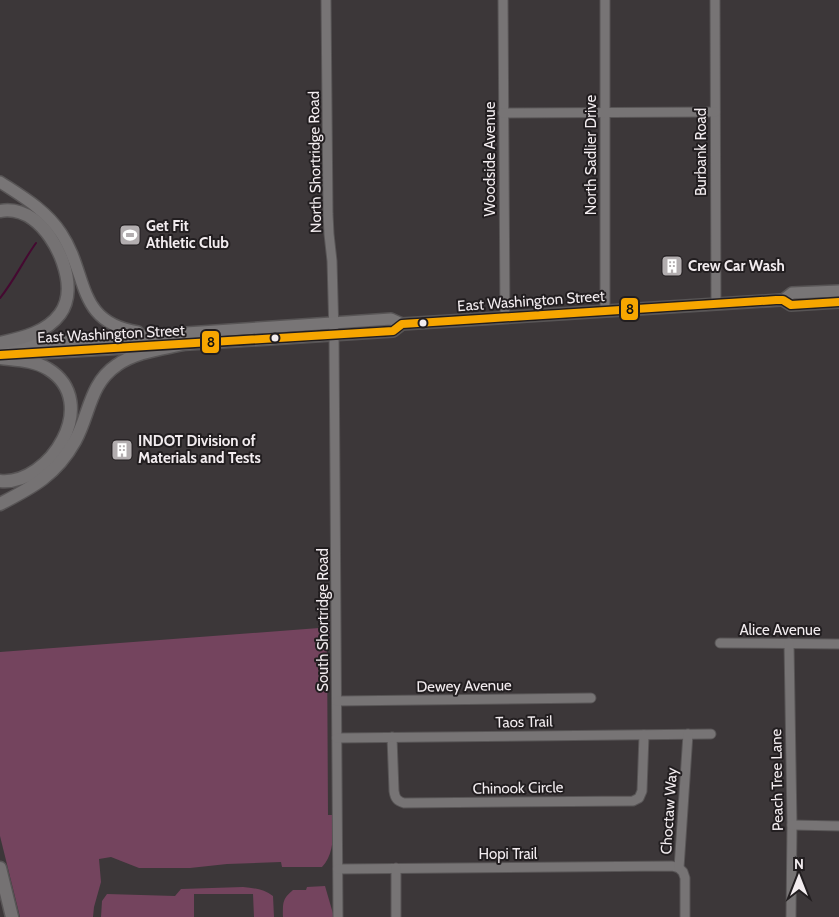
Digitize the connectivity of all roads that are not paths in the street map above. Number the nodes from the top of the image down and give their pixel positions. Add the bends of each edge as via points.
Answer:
1 (326, 0) edge
2 (503, 0) edge
3 (605, 0) edge
4 (715, 0) edge
5 (605, 112) junction
6 (715, 112) junction
7 (503, 113) junction
8 (0, 182) edge
9 (0, 211) edge
10 (839, 291) edge
11 (783, 300) junction
12 (839, 302) edge
13 (716, 304) junction
14 (605, 311) junction
15 (504, 318) junction
16 (334, 329) junction
17 (158, 335) junction
18 (183, 344) junction
19 (0, 345) edge
20 (0, 356) edge
21 (0, 481) edge
22 (0, 504) edge
23 (720, 643) dead end
24 (789, 643) junction
25 (839, 644) edge
26 (591, 698) dead end
27 (337, 701) junction
28 (688, 734) junction
29 (711, 734) dead end
30 (644, 735) junction
31 (392, 737) junction
32 (338, 738) junction
33 (792, 825) junction
34 (839, 826) edge
35 (0, 868) edge
36 (396, 868) junction
37 (679, 868) junction
38 (338, 869) junction
39 (12, 917) edge
40 (338, 917) edge
41 (396, 917) edge
42 (685, 917) edge
43 (791, 917) edge

1 - 16 street, North Shortridge Road via 328,214
2 - 7 street, Woodside Avenue
3 - 5 street, North Sadlier Drive
4 - 6 street, Burbank Road
5 - 6 street
5 - 7 street
5 - 14 street, North Sadlier Drive
6 - 13 street, Burbank Road
7 - 15 street, Woodside Avenue
8 - 17 main road via 53,222 69,247 87,298 101,316 126,330
9 - 19 highway via 22,213 43,229 61,257 68,288 63,310 51,324
10 - 11 main road, East Washington Street via 792,293
11 - 12 main road, East Washington Street via 791,305
11 - 13 main road, East Washington Street
13 - 14 main road, East Washington Street
14 - 15 main road, East Washington Street
15 - 16 main road, East Washington Street via 402,324 393,332
16 - 17 main road, East Washington Street
16 - 18 main road, East Washington Street
16 - 27 street, South Shortridge Road
17 - 19 main road, East Washington Street
18 - 20 main road, East Washington Street
18 - 22 highway via 129,358 110,369 98,383 78,435 61,462 36,485
20 - 21 highway via 52,371 66,387 72,410 64,437 41,467 16,481
23 - 24 street, Alice Avenue
24 - 25 street, Alice Avenue
24 - 33 street, Peach Tree Lane
26 - 27 street, Dewey Avenue
27 - 32 street, South Shortridge Road
28 - 29 street, Taos Trail
28 - 30 street, Taos Trail
28 - 37 street, Choctaw Way
30 - 31 street, Taos Trail
30 - 31 street, Chinook Circle via 642,791 634,801 554,802 399,801 394,791
31 - 32 street, Taos Trail
32 - 38 street, South Shortridge Road
33 - 34 street
33 - 43 street, Peach Tree Lane
35 - 39 highway
36 - 37 street, Hopi Trail
36 - 38 street, Hopi Trail
36 - 41 street
37 - 42 street, Choctaw Way via 685,878
38 - 40 street, South Shortridge Road

